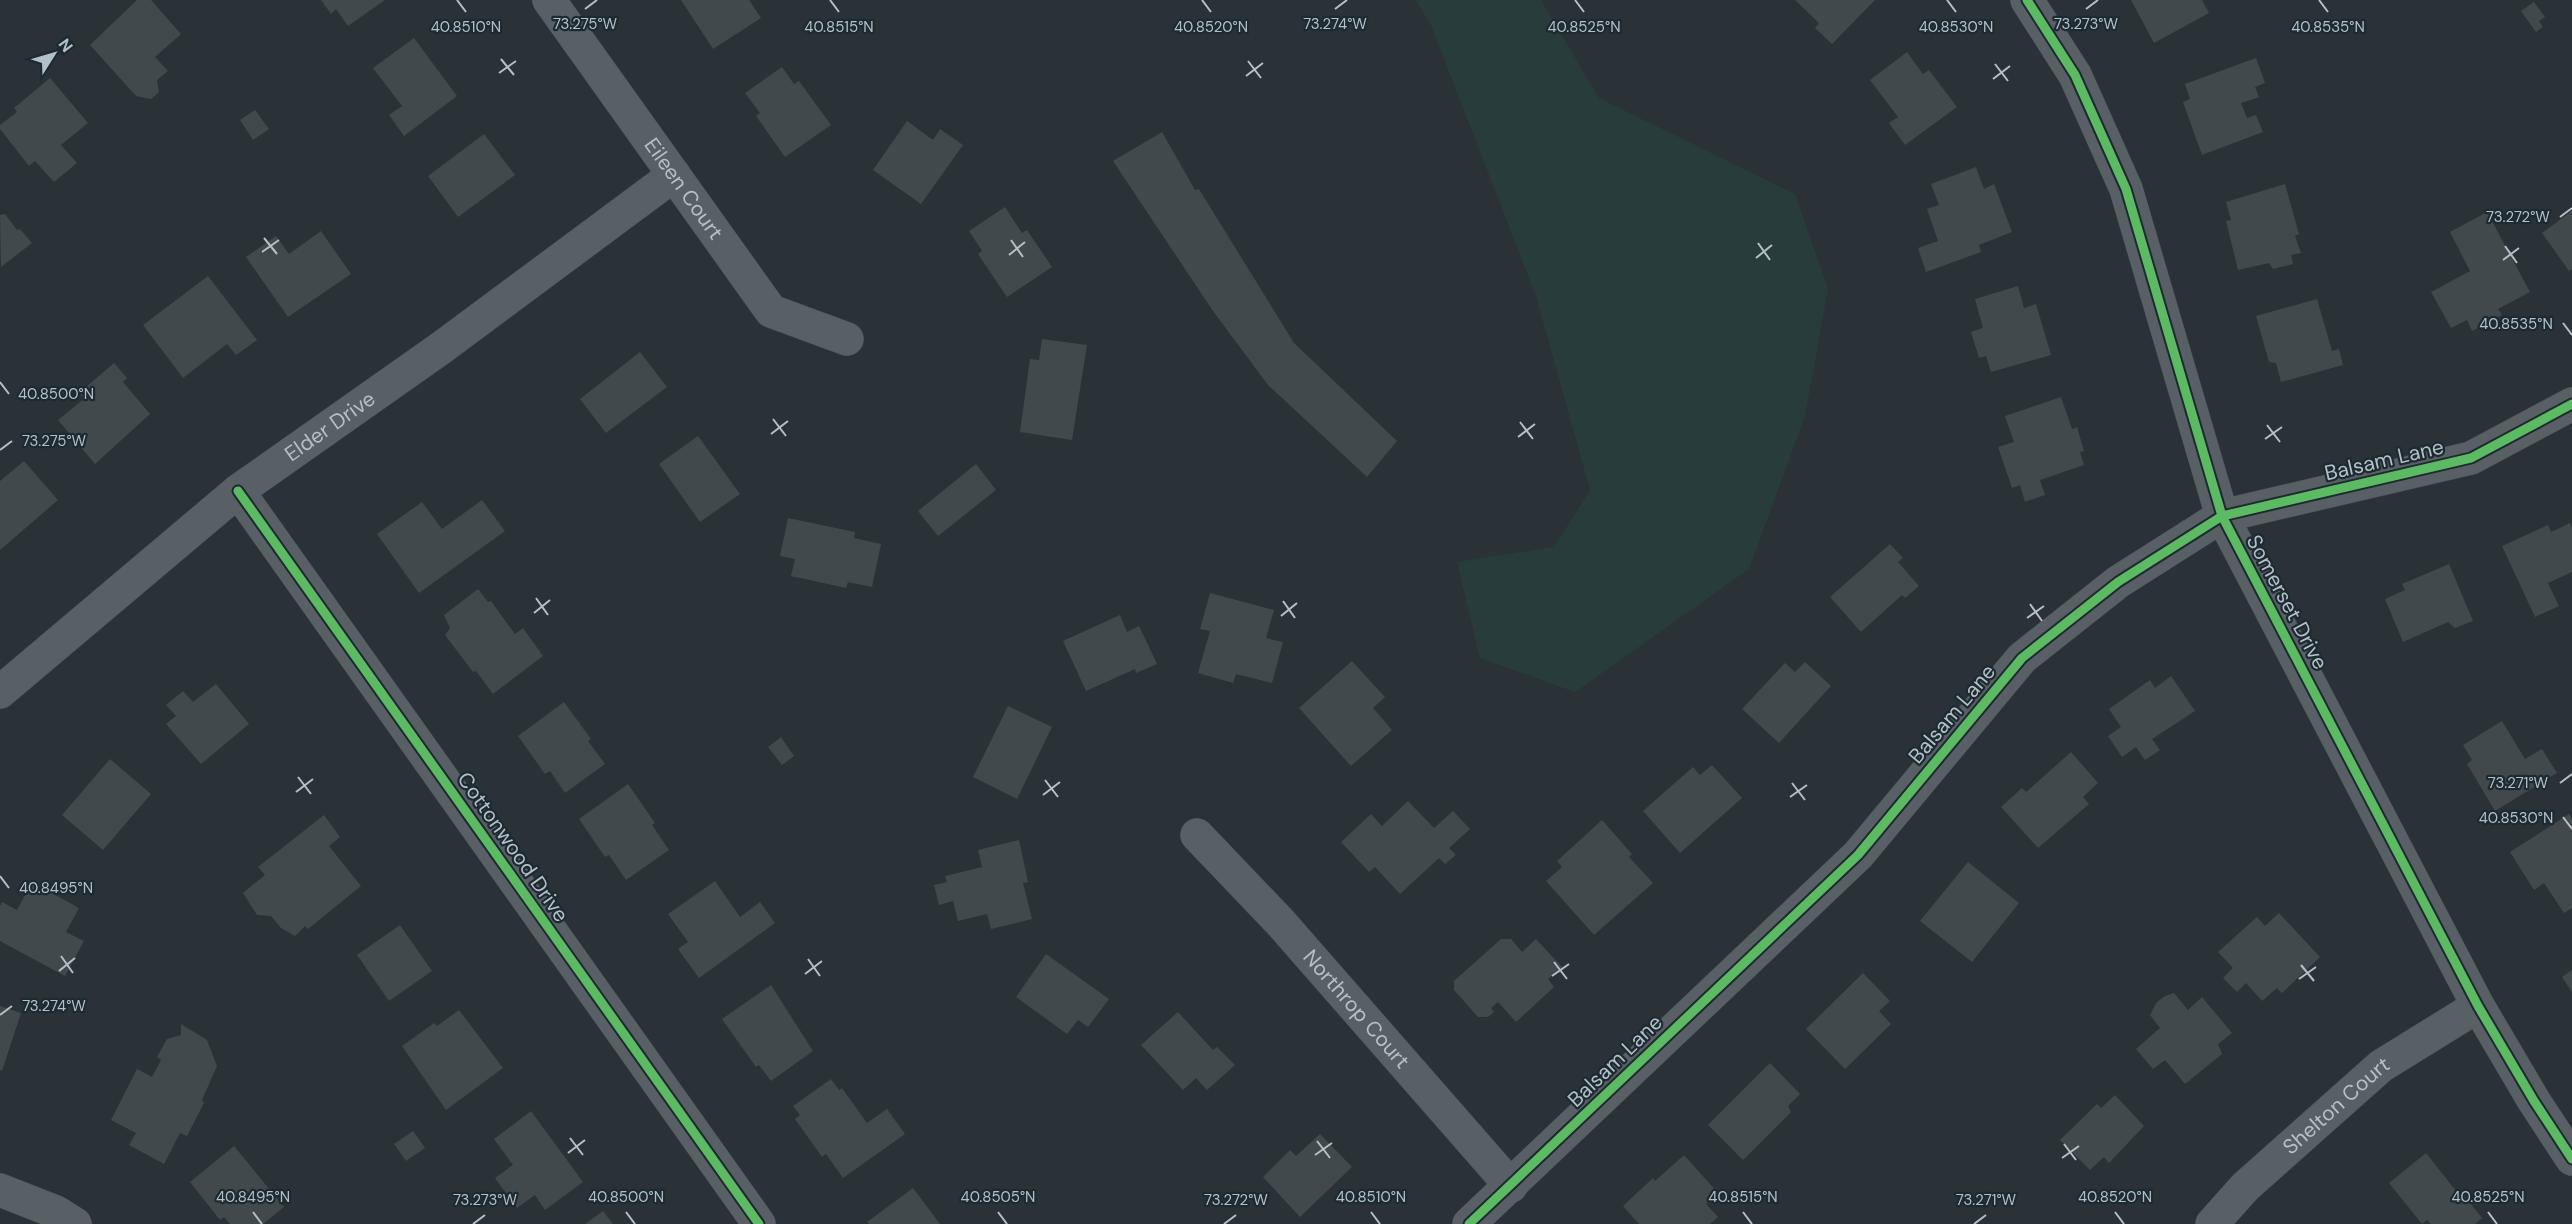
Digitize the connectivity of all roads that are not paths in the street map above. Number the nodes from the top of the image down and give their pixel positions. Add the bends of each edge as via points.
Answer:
1 (549, 0) edge
2 (2026, 0) edge
3 (674, 175) junction
4 (847, 339) dead end
5 (2572, 404) edge
6 (238, 491) junction
7 (2222, 516) junction
8 (0, 692) edge
9 (1197, 835) dead end
10 (2478, 1006) junction
11 (2572, 1160) edge
12 (1510, 1186) junction
13 (0, 1190) edge
14 (75, 1224) edge
15 (759, 1224) edge
16 (1469, 1224) edge
17 (2212, 1224) edge

1 - 3 street, Eileen Court
2 - 7 street, Somerset Drive via 2075,75 2126,189
3 - 4 street, Eileen Court via 771,311
3 - 6 street, Elder Drive via 441,348
5 - 7 street, Balsam Lane via 2471,458
6 - 8 street, Elder Drive
6 - 15 street, Cottonwood Drive
7 - 10 street, Somerset Drive
7 - 12 street, Balsam Lane via 2118,582 2022,658 1858,855
9 - 12 street, Northrop Court via 1281,923
10 - 11 street, Somerset Drive
10 - 17 street, Shelton Court via 2381,1066 2245,1187
12 - 16 street, Balsam Lane
13 - 14 street via 56,1212

